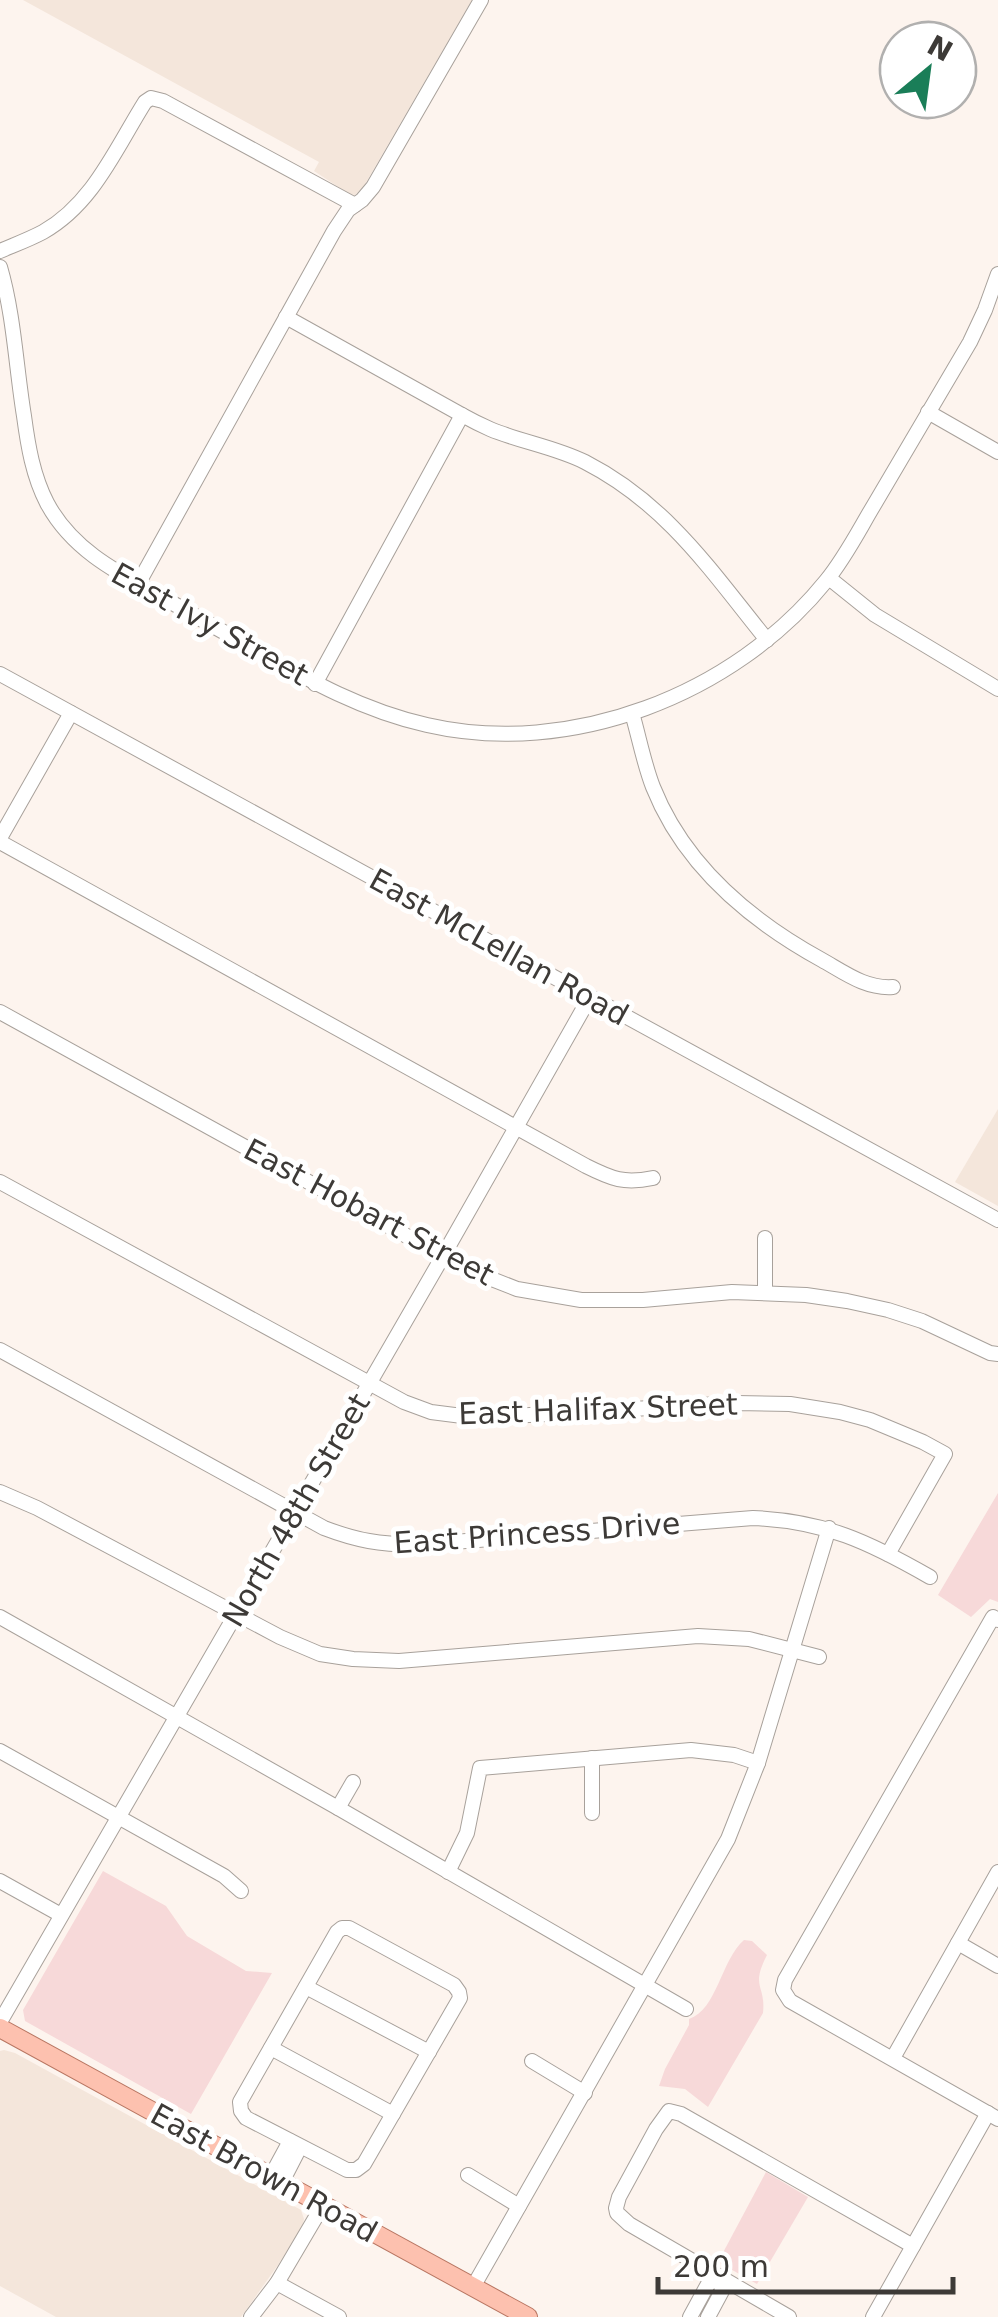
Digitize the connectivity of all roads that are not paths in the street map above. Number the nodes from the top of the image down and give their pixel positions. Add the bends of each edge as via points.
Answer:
1 (481, 0) edge
2 (354, 205) junction
3 (0, 251) edge
4 (0, 267) edge
5 (998, 274) edge
6 (286, 317) junction
7 (928, 412) junction
8 (462, 415) junction
9 (998, 452) edge
10 (829, 578) junction
11 (138, 584) junction
12 (767, 640) junction
13 (0, 674) edge
14 (315, 684) junction
15 (998, 689) edge
16 (71, 713) junction
17 (632, 713) junction
18 (0, 840) edge
19 (893, 987) dead end
20 (590, 998) junction
21 (0, 1012) edge
22 (517, 1127) junction
23 (653, 1178) dead end
24 (0, 1182) edge
25 (998, 1220) edge
26 (765, 1238) dead end
27 (444, 1256) junction
28 (765, 1293) junction
29 (0, 1350) edge
30 (998, 1354) edge
31 (370, 1384) junction
32 (0, 1492) edge
33 (295, 1512) junction
34 (829, 1528) junction
35 (888, 1554) junction
36 (930, 1578) dead end
37 (235, 1615) junction
38 (0, 1617) edge
39 (996, 1619) edge
40 (791, 1649) junction
41 (820, 1656) dead end
42 (177, 1716) junction
43 (0, 1751) edge
44 (592, 1758) junction
45 (758, 1763) junction
46 (354, 1782) dead end
47 (338, 1808) junction
48 (592, 1814) dead end
49 (119, 1817) junction
50 (448, 1872) junction
51 (998, 1872) edge
52 (0, 1881) edge
53 (241, 1891) dead end
54 (62, 1915) junction
55 (958, 1943) junction
56 (998, 1966) edge
57 (646, 1986) junction
58 (306, 1987) junction
59 (686, 2008) dead end
60 (0, 2025) edge
61 (271, 2048) junction
62 (429, 2052) junction
63 (892, 2058) junction
64 (532, 2061) dead end
65 (585, 2093) junction
66 (392, 2114) junction
67 (993, 2116) edge
68 (295, 2144) junction
69 (468, 2175) dead end
70 (276, 2179) junction
71 (323, 2205) junction
72 (519, 2206) junction
73 (913, 2246) junction
74 (720, 2277) junction
75 (277, 2283) junction
76 (473, 2287) junction
77 (251, 2317) edge
78 (339, 2317) edge
79 (528, 2317) edge
80 (690, 2317) edge
81 (708, 2317) edge
82 (788, 2317) edge
83 (873, 2317) edge

1 - 2 street via 373,187
2 - 3 street via 151,98 101,176 66,215
2 - 6 street
4 - 11 street, East Ivy Street via 36,478 74,538
5 - 7 street via 977,327
6 - 8 street
6 - 11 street
7 - 9 street
7 - 10 street
8 - 12 street via 583,461 626,485 683,538
8 - 14 street
10 - 12 street
10 - 15 street via 875,615
11 - 14 street, East Ivy Street
12 - 17 street via 692,689
13 - 16 street, East McLellan Road
14 - 17 street, East Ivy Street via 366,707 457,730 522,734
16 - 18 street
16 - 20 street, East McLellan Road
17 - 19 street via 666,815 706,871 790,942 865,983
18 - 22 street
20 - 22 street, North 48th Street
20 - 25 street, East McLellan Road
21 - 27 street, East Hobart Street
22 - 23 street via 613,1179
22 - 27 street, North 48th Street
24 - 31 street, East Halifax Street
26 - 28 street
27 - 28 street, East Hobart Street via 517,1289 566,1298
27 - 31 street, North 48th Street
28 - 30 street, East Hobart Street via 888,1310
29 - 33 street, East Princess Drive
31 - 33 street, North 48th Street
31 - 35 street, East Halifax Street via 431,1412 478,1418 736,1403 790,1404 870,1420 945,1454
32 - 37 street
33 - 34 street, East Princess Drive via 350,1538 416,1545 752,1518
33 - 37 street, North 48th Street
34 - 35 street, East Princess Drive
34 - 40 street
35 - 36 street, East Princess Drive
37 - 40 street via 320,1654 382,1662 698,1636
37 - 42 street, North 48th Street
38 - 42 street
39 - 63 street via 785,1980 790,2000
40 - 41 street
40 - 45 street
42 - 47 street
42 - 49 street, North 48th Street
43 - 49 street
44 - 45 street via 702,1750
44 - 48 street
44 - 50 street via 480,1768 467,1833
45 - 57 street via 728,1838
46 - 47 street
47 - 50 street
49 - 53 street
49 - 54 street, North 48th Street
50 - 57 street
51 - 55 street
52 - 54 street
54 - 60 street, North 48th Street
55 - 56 street
55 - 63 street
57 - 59 street
57 - 65 street
58 - 61 street
58 - 62 street
58 - 62 street via 337,1932 349,1928 459,1992
60 - 70 main road, East Brown Road
61 - 66 street
61 - 68 street via 240,2102 242,2111
62 - 66 street
63 - 67 street
64 - 65 street
65 - 72 street
66 - 68 street via 356,2170
67 - 73 street
68 - 70 street
69 - 72 street
70 - 71 main road, East Brown Road
71 - 75 street
71 - 76 main road, East Brown Road
72 - 76 street
73 - 74 street via 669,2111 619,2197 617,2213
73 - 83 street
74 - 80 street via 708,2284
74 - 81 street via 722,2291
74 - 82 street
75 - 77 street
75 - 78 street
76 - 79 main road, East Brown Road

